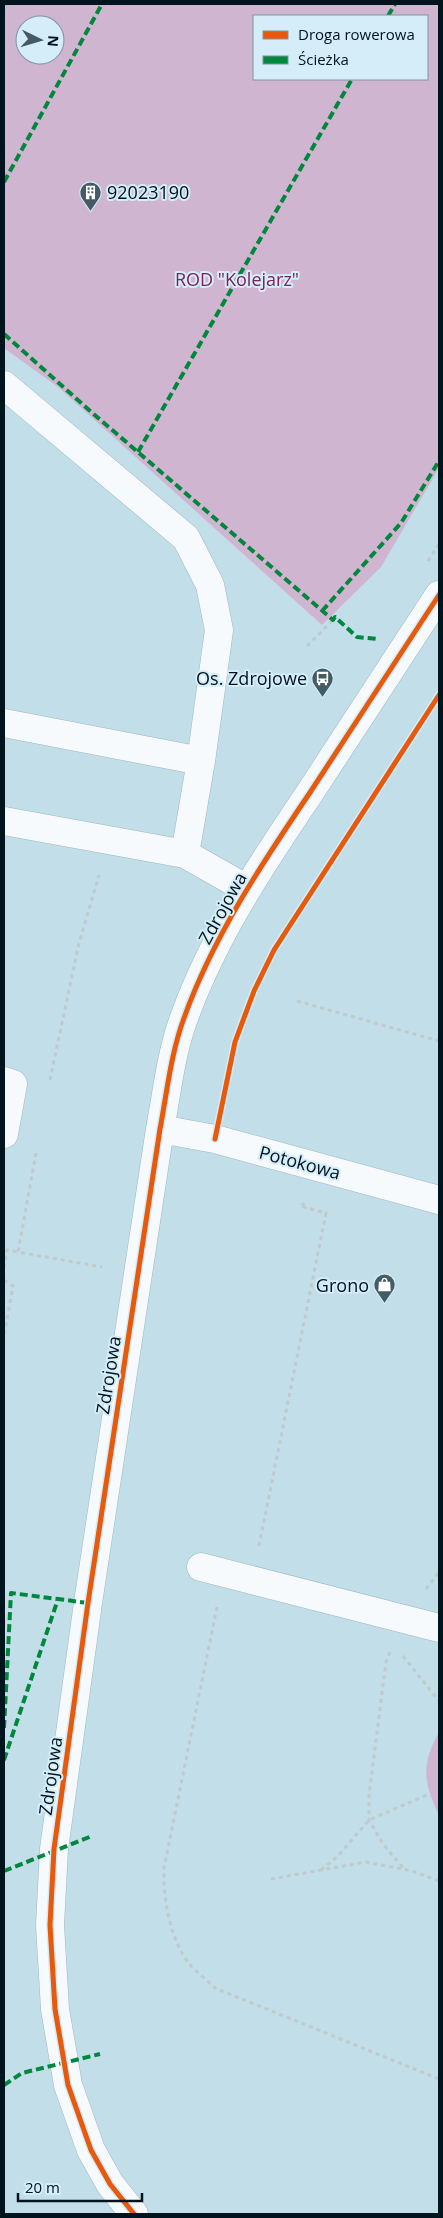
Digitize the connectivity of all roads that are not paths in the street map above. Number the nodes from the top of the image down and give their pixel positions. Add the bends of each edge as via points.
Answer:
1 (4, 385) edge
2 (439, 595) edge
3 (4, 723) edge
4 (201, 761) junction
5 (4, 821) edge
6 (185, 854) junction
7 (247, 889) junction
8 (4, 1081) edge
9 (160, 1129) junction
10 (4, 1134) edge
11 (439, 1200) edge
12 (201, 1567) dead end
13 (439, 1628) edge
14 (134, 2214) edge

1 - 4 street via 186,538 200,562 210,585 219,630
2 - 7 street, Zdrojowa
3 - 4 street
4 - 6 street
5 - 6 street
6 - 7 street
7 - 9 street, Zdrojowa via 206,966 184,1019
8 - 10 street via 13,1084
9 - 11 street, Potokowa via 215,1138
9 - 14 street, Zdrojowa via 86,1613 54,1850 50,1925 55,2009 68,2085 91,2150 110,2184
12 - 13 street

